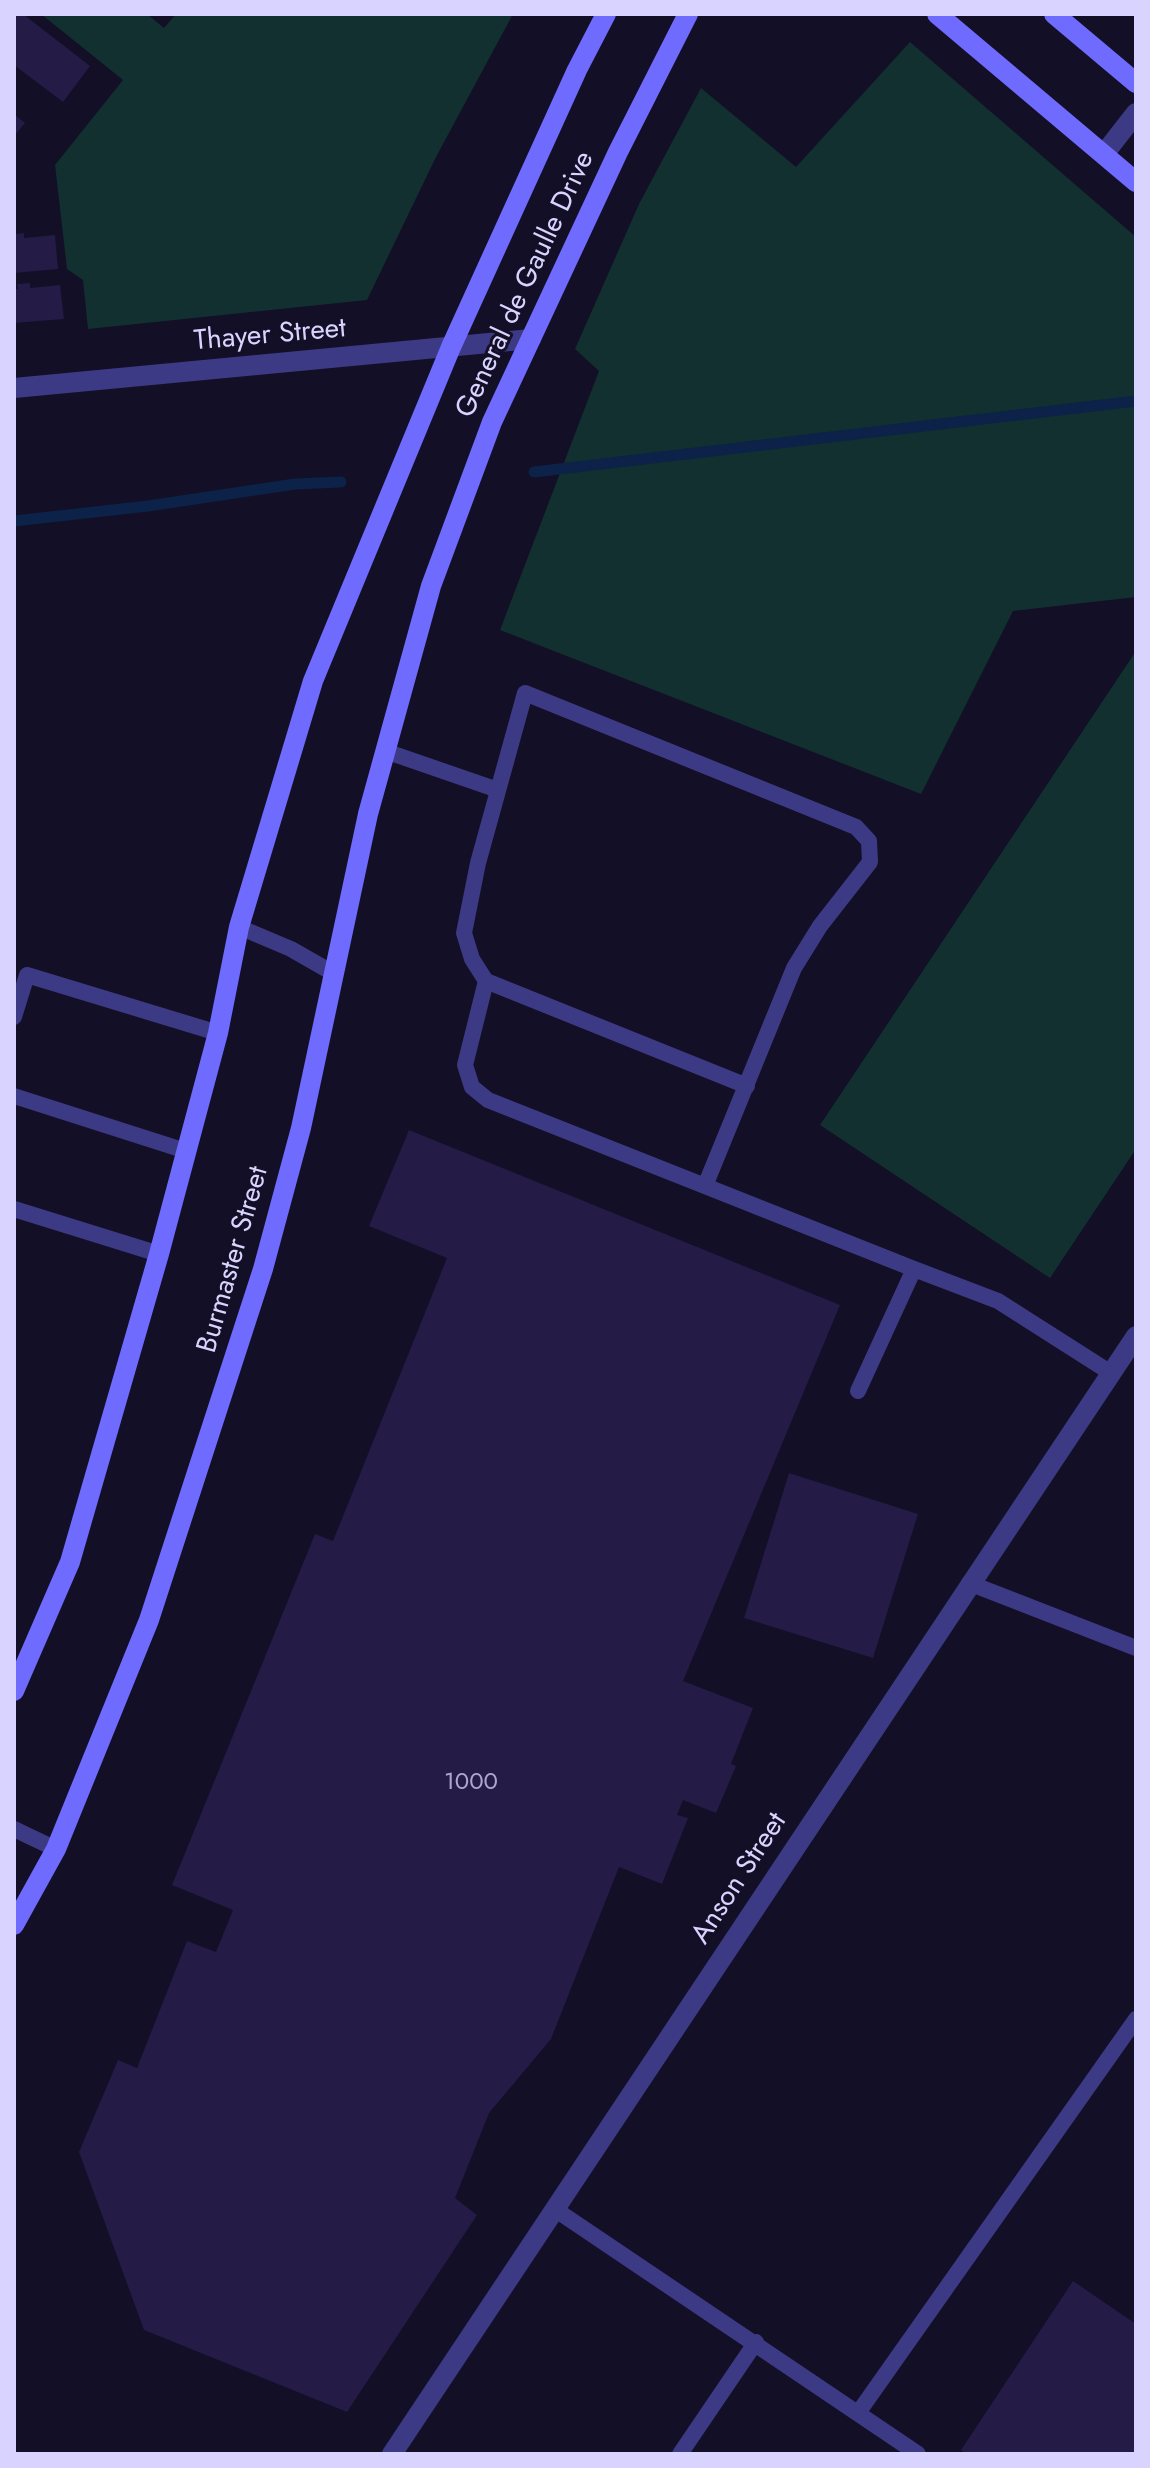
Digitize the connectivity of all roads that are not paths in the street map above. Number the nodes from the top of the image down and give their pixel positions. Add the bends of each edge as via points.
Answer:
1 (606, 14) edge
2 (688, 14) edge
3 (937, 14) edge
4 (1054, 14) edge
5 (1136, 83) edge
6 (1136, 113) edge
7 (1104, 154) junction
8 (1136, 182) edge
9 (531, 339) junction
10 (451, 347) junction
11 (14, 388) edge
12 (431, 586) joint
13 (385, 751) junction
14 (498, 790) junction
15 (239, 927) junction
16 (333, 973) junction
17 (486, 981) junction
18 (14, 1017) edge
19 (218, 1033) junction
20 (747, 1086) junction
21 (14, 1096) edge
22 (186, 1151) junction
23 (705, 1186) junction
24 (14, 1209) edge
25 (159, 1254) junction
26 (914, 1269) junction
27 (1136, 1336) edge
28 (1111, 1373) junction
29 (858, 1391) dead end
30 (969, 1583) junction
31 (1136, 1648) edge
32 (14, 1691) edge
33 (14, 1829) edge
34 (56, 1849) junction
35 (14, 1925) edge
36 (1136, 2019) edge
37 (556, 2210) junction
38 (756, 2342) junction
39 (858, 2413) junction
40 (392, 2454) edge
41 (680, 2454) edge
42 (918, 2454) edge

1 - 10 main road, General de Gaulle Drive
2 - 9 main road, General de Gaulle Drive
3 - 7 main road
4 - 5 main road
6 - 7 street
7 - 8 main road
9 - 10 street, Thayer Street
9 - 12 main road, General de Gaulle Drive via 492,422
10 - 11 street, Thayer Street
10 - 15 main road, General de Gaulle Drive via 313,681
12 - 13 main road, Burmaster Street
13 - 14 lane
13 - 16 main road, Burmaster Street
14 - 17 lane via 464,933
14 - 20 lane via 525,693 856,827 869,841 870,862 794,968
15 - 16 lane
15 - 19 main road
16 - 34 main road, Burmaster Street via 301,1128 263,1269 149,1620
17 - 20 lane
17 - 23 lane via 465,1065 472,1087 488,1100
18 - 19 lane via 27,975
19 - 22 main road
20 - 23 lane
21 - 22 lane
22 - 25 main road
23 - 26 lane
24 - 25 lane
25 - 32 main road via 70,1562
26 - 28 lane via 998,1301
26 - 29 lane
27 - 28 street, Anson Street
28 - 30 street, Anson Street
30 - 31 lane
30 - 37 street, Anson Street
33 - 34 lane
34 - 35 main road, Burmaster Street
36 - 39 lane
37 - 38 lane
37 - 40 street, Anson Street
38 - 39 lane
38 - 41 lane
39 - 42 lane

